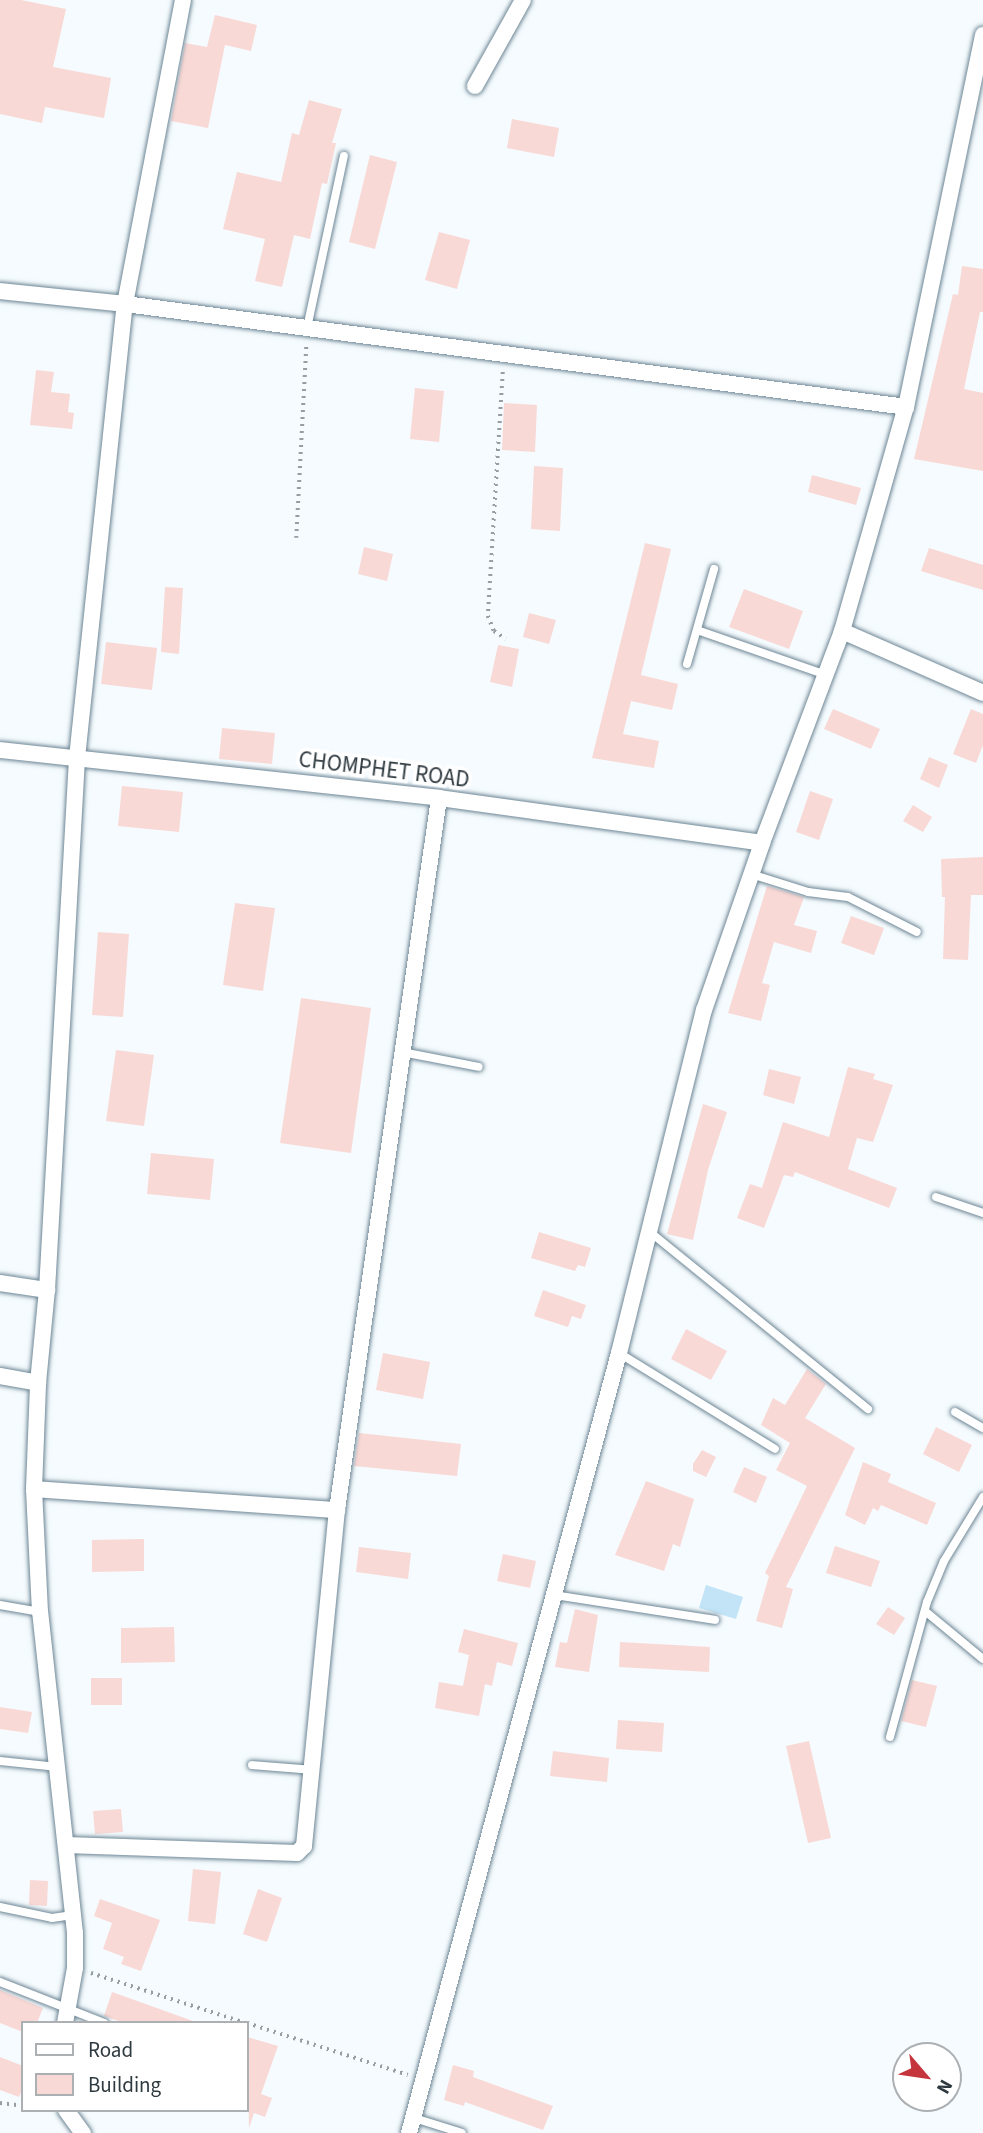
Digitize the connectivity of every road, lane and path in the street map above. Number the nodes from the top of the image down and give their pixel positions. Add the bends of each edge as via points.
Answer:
1 (183, 0) edge
2 (523, 0) edge
3 (983, 35) edge
4 (475, 86) dead end
5 (344, 156) dead end
6 (0, 291) edge
7 (125, 304) junction
8 (307, 330) junction
9 (504, 355) junction
10 (906, 407) junction
11 (296, 538) dead end
12 (714, 569) dead end
13 (697, 630) junction
14 (842, 631) junction
15 (506, 639) dead end
16 (687, 664) dead end
17 (825, 675) junction
18 (983, 693) edge
19 (0, 750) edge
20 (77, 758) junction
21 (439, 798) junction
22 (762, 843) junction
23 (751, 874) junction
24 (917, 932) dead end
25 (402, 1052) junction
26 (480, 1067) dead end
27 (936, 1197) dead end
28 (983, 1213) edge
29 (650, 1232) junction
30 (0, 1283) edge
31 (47, 1290) junction
32 (619, 1353) junction
33 (0, 1376) edge
34 (38, 1383) junction
35 (868, 1409) dead end
36 (955, 1412) dead end
37 (983, 1428) edge
38 (775, 1449) dead end
39 (34, 1489) junction
40 (983, 1497) edge
41 (337, 1510) junction
42 (554, 1595) junction
43 (0, 1605) edge
44 (925, 1611) junction
45 (40, 1612) junction
46 (715, 1620) dead end
47 (983, 1658) edge
48 (890, 1737) dead end
49 (0, 1761) edge
50 (252, 1765) dead end
51 (58, 1767) junction
52 (313, 1770) junction
53 (66, 1845) junction
54 (0, 1907) edge
55 (73, 1915) junction
56 (75, 1968) junction
57 (0, 1982) edge
58 (66, 2016) edge
59 (93, 2021) edge
60 (240, 2021) edge
61 (248, 2024) edge
62 (423, 2080) junction
63 (0, 2103) edge
64 (21, 2106) edge
65 (67, 2112) edge
66 (412, 2125) edge
67 (83, 2133) edge
68 (462, 2133) edge

1 - 7 street
2 - 4 street
3 - 10 street
5 - 8 lane
6 - 7 street
7 - 8 street
7 - 20 street
8 - 9 street
8 - 11 path
9 - 10 street
9 - 15 path via 488,616 494,631
10 - 14 street
12 - 13 lane
13 - 16 lane
13 - 17 lane
14 - 17 street
14 - 18 street
17 - 22 street
19 - 20 street, CHOMPHET ROAD
20 - 21 street, CHOMPHET ROAD
20 - 31 street
21 - 22 street, CHOMPHET ROAD
21 - 25 street
22 - 23 street
23 - 24 lane via 808,892 848,897
23 - 29 street via 704,1010
25 - 26 lane
25 - 41 street
27 - 28 lane
29 - 32 street
29 - 35 lane
30 - 31 street
31 - 34 street
32 - 38 lane
32 - 42 street
33 - 34 street
34 - 39 street
36 - 37 lane
39 - 41 street
39 - 45 street
40 - 44 lane via 944,1560
41 - 52 street
42 - 46 lane
42 - 62 street
43 - 45 lane
44 - 47 lane
44 - 48 lane
45 - 51 street
49 - 51 lane
50 - 52 lane
51 - 53 street
52 - 53 street via 304,1846 297,1853
53 - 55 street
54 - 55 lane via 52,1918
55 - 56 street
56 - 58 street
56 - 60 path
57 - 58 lane
58 - 59 lane
61 - 62 path
62 - 66 street
63 - 64 path
65 - 67 street
66 - 68 lane

